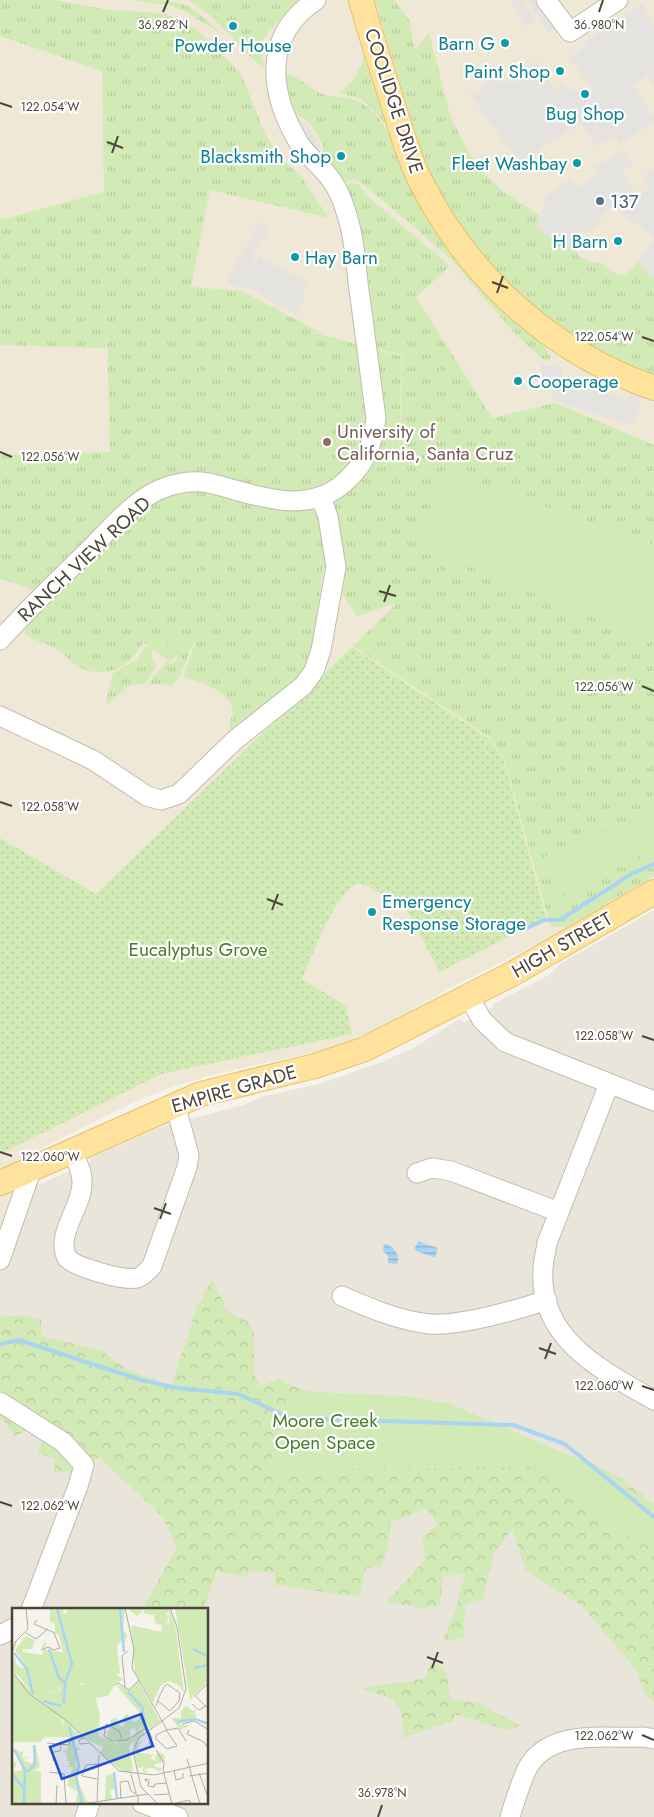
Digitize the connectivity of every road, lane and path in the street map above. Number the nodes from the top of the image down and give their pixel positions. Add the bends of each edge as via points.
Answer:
1 (316, 0) edge
2 (361, 0) edge
3 (546, 0) edge
4 (618, 0) edge
5 (654, 388) edge
6 (321, 498) junction
7 (0, 640) edge
8 (0, 716) edge
9 (654, 892) edge
10 (468, 995) junction
11 (609, 1084) junction
12 (654, 1101) edge
13 (175, 1104) junction
14 (71, 1150) junction
15 (32, 1168) junction
16 (417, 1173) dead end
17 (0, 1183) edge
18 (559, 1212) junction
19 (0, 1260) edge
20 (342, 1296) dead end
21 (547, 1300) junction
22 (654, 1400) edge
23 (0, 1402) edge
24 (32, 1608) edge
25 (12, 1629) edge
26 (0, 1635) edge
27 (654, 1739) edge
28 (90, 1804) edge
29 (145, 1804) edge
30 (86, 1817) edge
31 (178, 1817) edge
32 (510, 1817) edge

1 - 6 street, RANCH VIEW ROAD via 304,8 282,36 275,65 276,80 280,101 300,145 337,188 350,225 376,418 373,438 361,464 342,485
2 - 5 main road, COOLIDGE DRIVE via 406,145 419,178 449,233 499,292 545,332 617,375
3 - 4 street via 570,32
6 - 7 street, RANCH VIEW ROAD via 287,502 202,482 160,490 143,500 116,525
6 - 8 street via 328,517 336,567 321,650 314,671 304,686 235,740 179,794 160,800 147,796 93,760
9 - 10 main road, HIGH STREET via 512,974
10 - 11 street via 482,1020 505,1042
10 - 13 main road, EMPIRE GRADE via 365,1049
11 - 12 street
11 - 18 street
13 - 14 main road, EMPIRE GRADE
13 - 14 street via 188,1145 187,1167 152,1266 145,1274 128,1278 78,1266 67,1258 63,1244 82,1184
14 - 15 main road, EMPIRE GRADE
15 - 17 main road, EMPIRE GRADE
15 - 19 street
16 - 18 street via 432,1168 451,1171
18 - 21 street via 547,1243 543,1270
20 - 21 street via 364,1314 431,1324 453,1323
21 - 22 street via 559,1330 576,1351 602,1371
23 - 24 street via 63,1442 84,1465
25 - 26 street
27 - 32 street via 563,1740 549,1746 535,1757 527,1770
28 - 30 street
29 - 31 street

